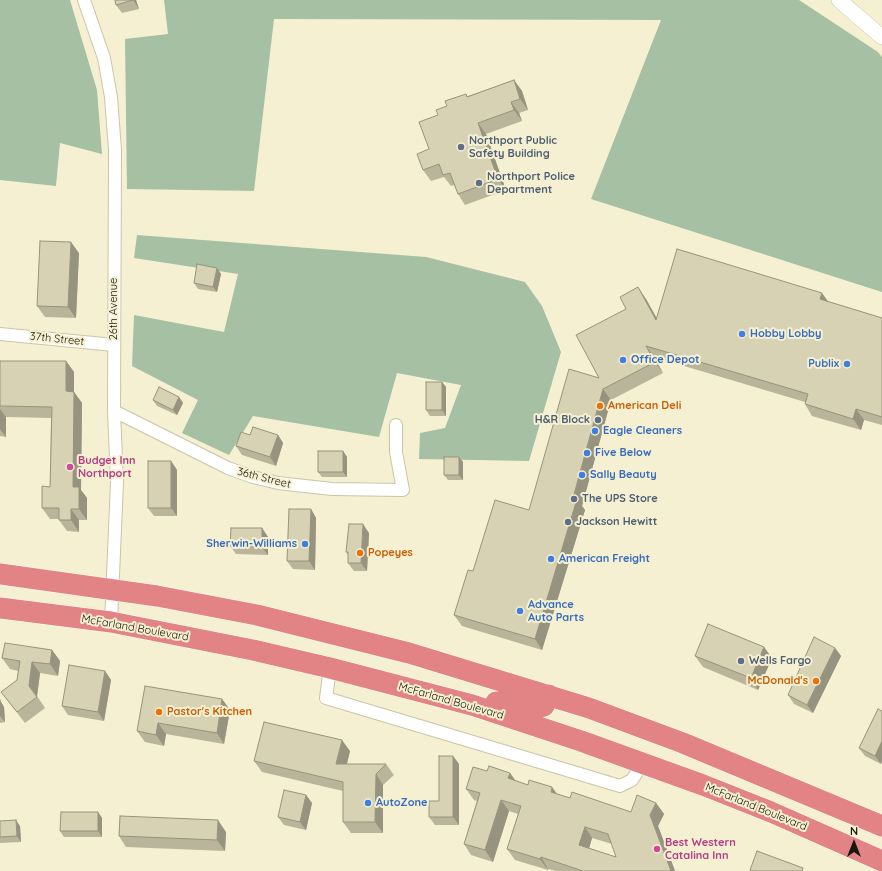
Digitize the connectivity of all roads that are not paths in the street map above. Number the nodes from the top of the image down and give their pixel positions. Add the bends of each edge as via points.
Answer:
1 (84, 0) edge
2 (840, 0) edge
3 (882, 37) edge
4 (0, 334) edge
5 (114, 346) junction
6 (114, 411) junction
7 (396, 425) dead end
8 (0, 574) edge
9 (113, 589) junction
10 (0, 608) edge
11 (111, 622) junction
12 (330, 668) junction
13 (549, 696) junction
14 (472, 705) junction
15 (643, 763) junction
16 (882, 826) edge
17 (882, 861) edge

1 - 5 street, 26th Avenue via 104,58 111,97 115,150
2 - 3 street
4 - 5 street, 37th Street
5 - 6 street, 26th Avenue
6 - 7 street, 36th Street via 228,468 253,477 278,483 332,489 403,490 396,452
6 - 9 street, 26th Avenue via 117,482
8 - 9 highway
9 - 11 street, 26th Avenue
9 - 13 highway via 256,615 402,651
10 - 11 highway, McFarland Boulevard
11 - 12 highway, McFarland Boulevard
12 - 14 highway, McFarland Boulevard
12 - 15 street via 326,698 620,786 632,780
13 - 14 highway via 544,706 536,708 508,702
13 - 16 highway via 683,743
14 - 15 highway, McFarland Boulevard
15 - 17 highway, McFarland Boulevard via 771,812

